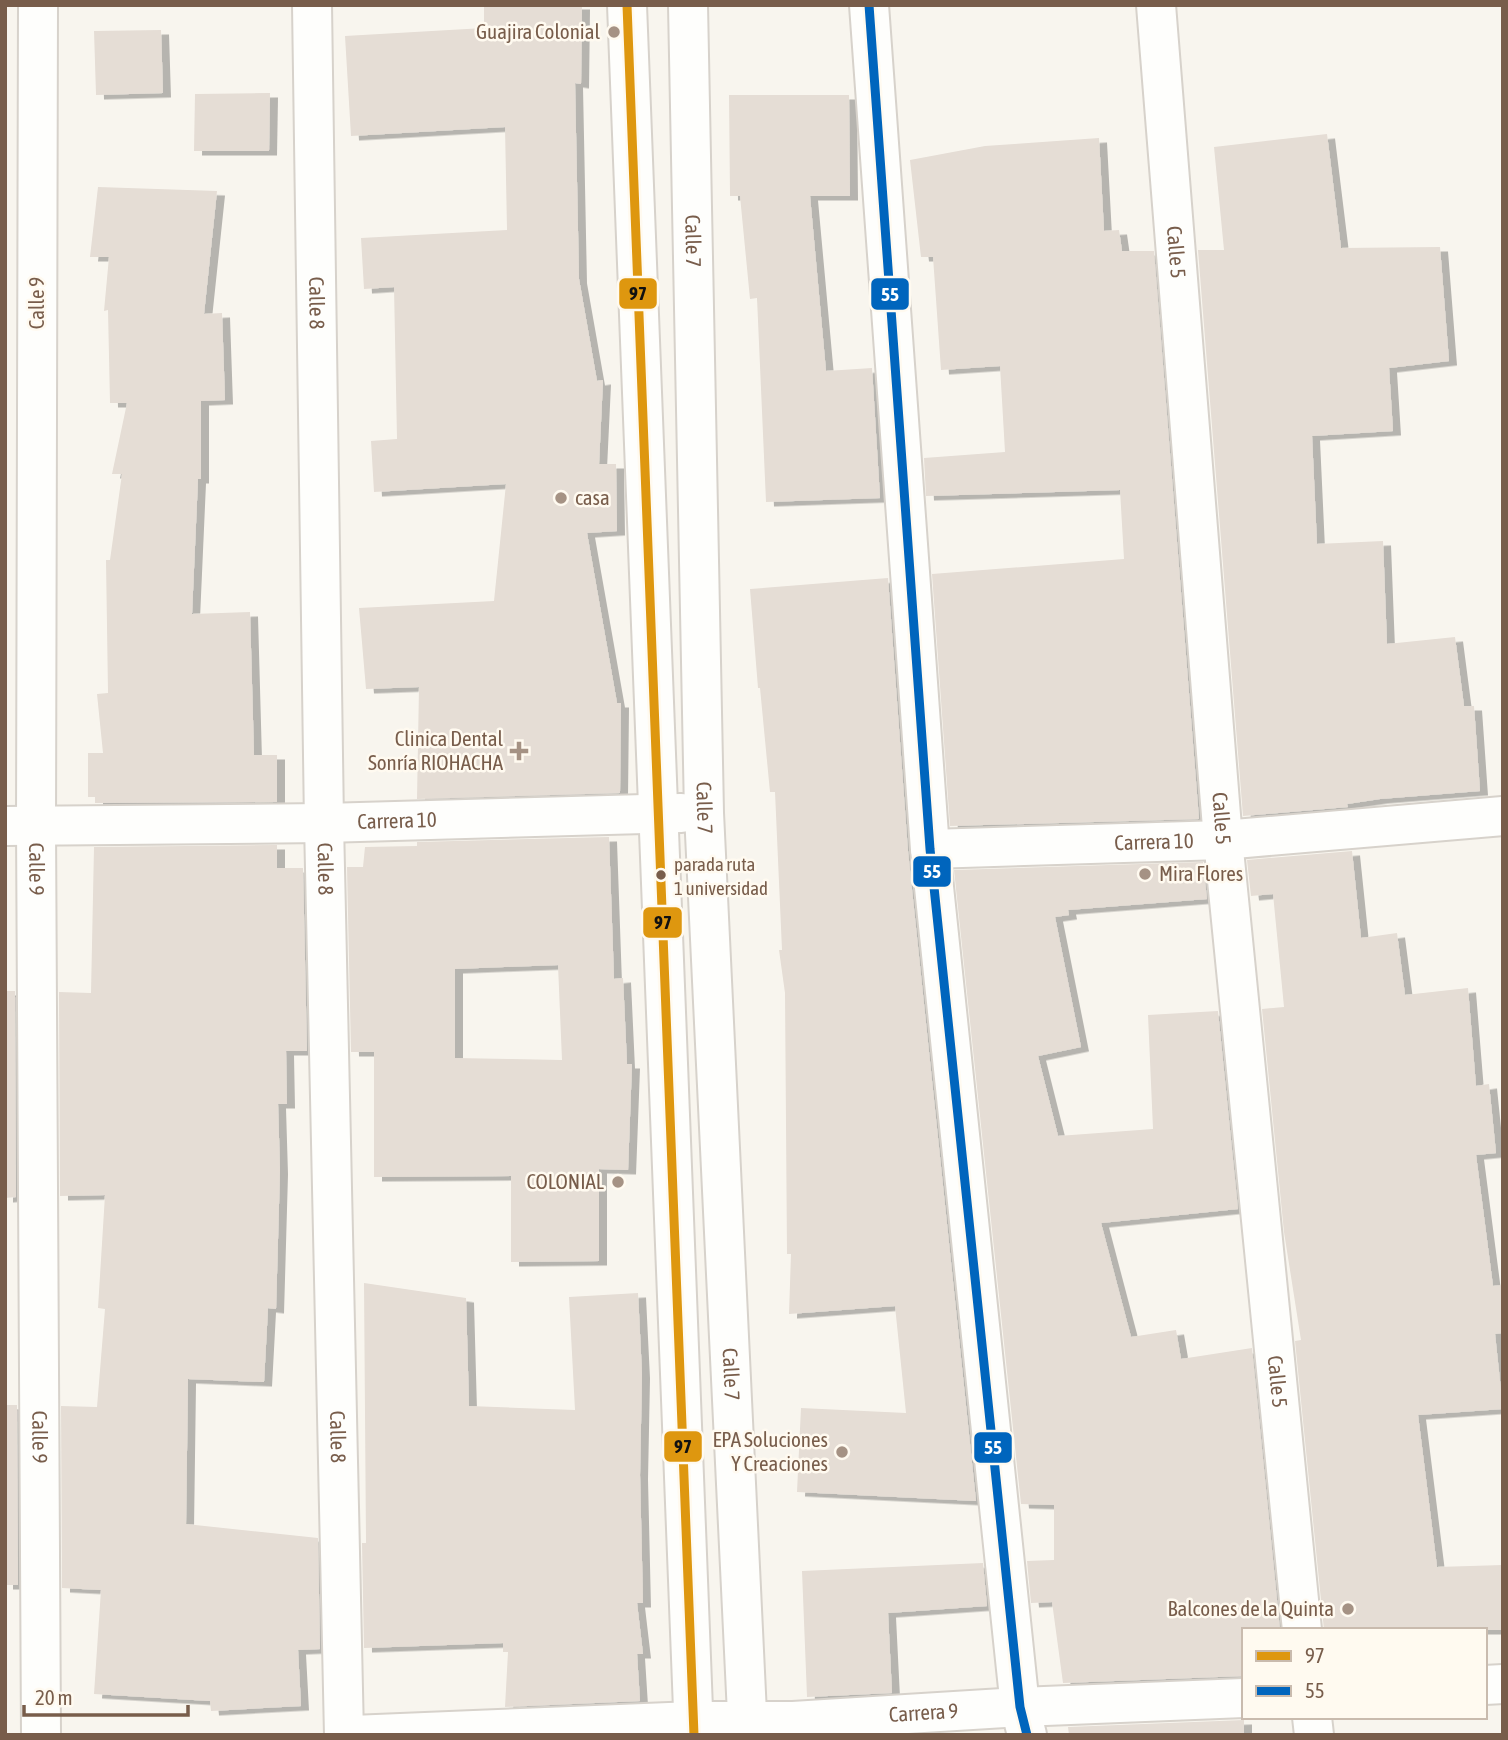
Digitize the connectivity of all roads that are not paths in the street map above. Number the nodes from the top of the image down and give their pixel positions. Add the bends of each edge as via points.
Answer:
1 (38, 5) edge
2 (312, 5) edge
3 (627, 5) edge
4 (688, 5) edge
5 (869, 5) edge
6 (1156, 5) edge
7 (657, 813) junction
8 (704, 813) junction
9 (1503, 816) edge
10 (324, 823) junction
11 (21, 826) edge
12 (1223, 840) junction
13 (930, 849) junction
14 (1303, 1628) edge
15 (1242, 1698) edge
16 (1024, 1721) edge
17 (694, 1728) edge
18 (748, 1728) edge
19 (41, 1735) edge
20 (344, 1735) edge
21 (352, 1735) edge

1 - 11 street, Calle 9
2 - 10 street, Calle 8
3 - 7 street
4 - 8 street, Calle 7
5 - 13 street
6 - 12 street, Calle 5
7 - 8 street, Carrera 10
7 - 10 street, Carrera 10
7 - 17 street
8 - 18 street, Calle 7
9 - 12 street, Carrera 10
10 - 11 street, Carrera 10
10 - 20 street, Calle 8
11 - 19 street, Calle 9
12 - 13 street, Carrera 10
12 - 14 street, Calle 5
13 - 16 street
15 - 16 street, Carrera 9
16 - 18 street, Carrera 9 via 793,1721
17 - 18 street, Carrera 9
17 - 21 street, Carrera 9

